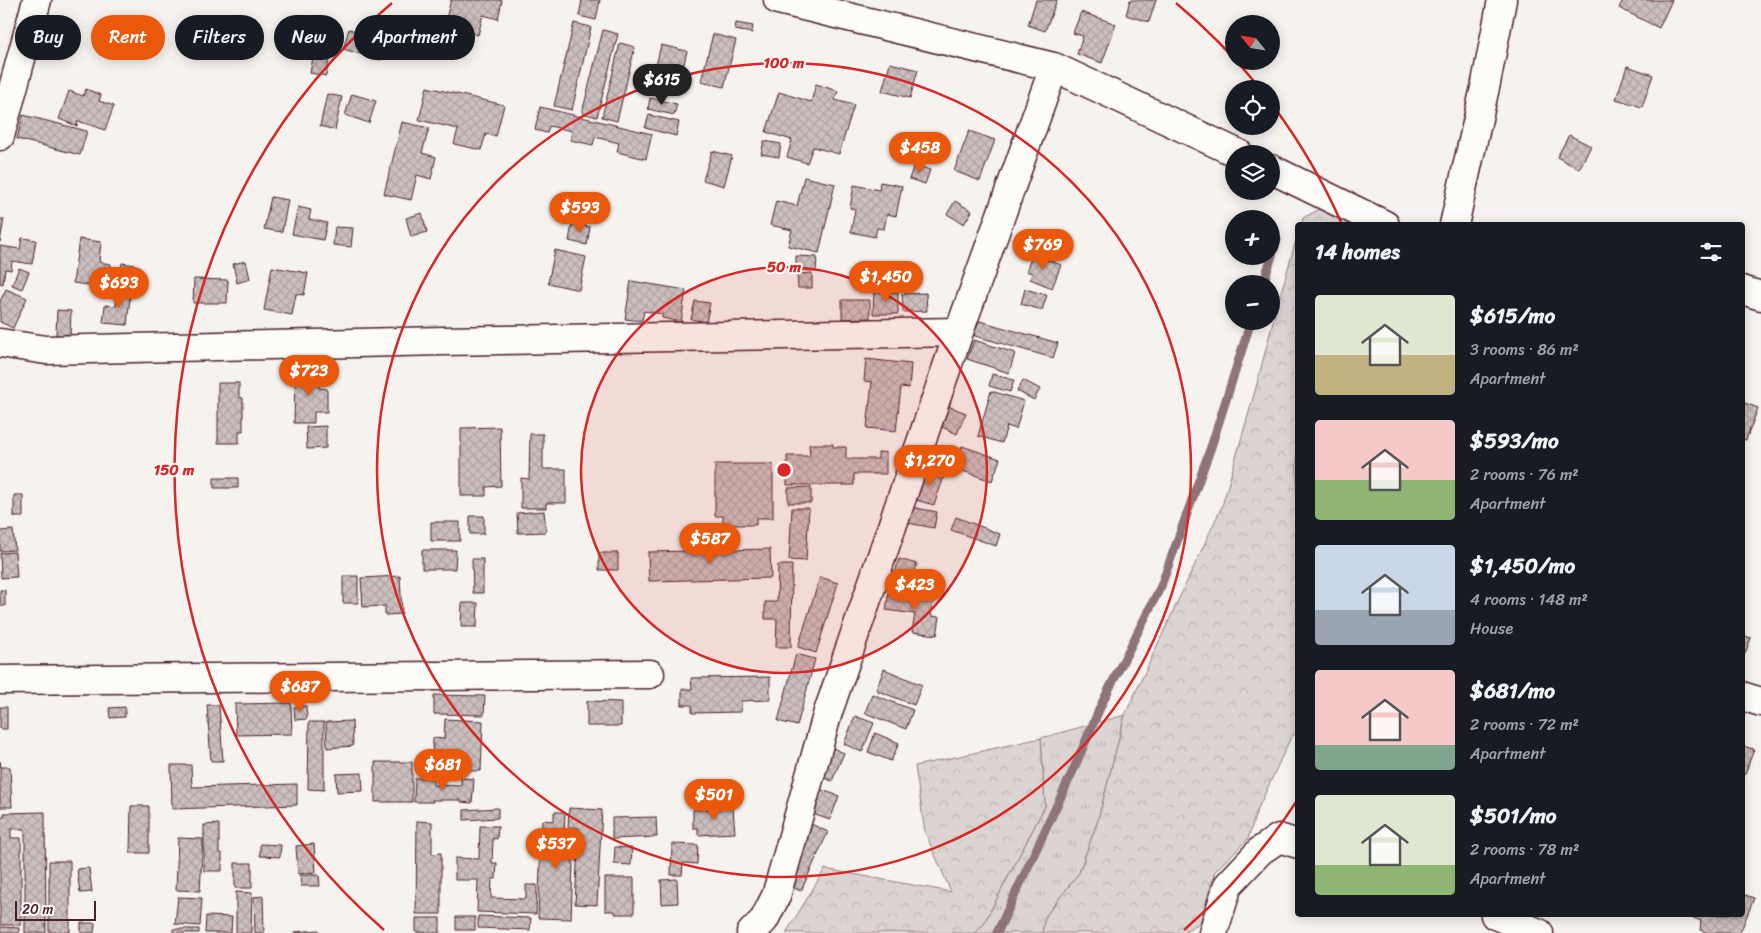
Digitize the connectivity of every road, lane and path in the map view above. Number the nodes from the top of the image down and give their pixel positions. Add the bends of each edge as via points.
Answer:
1 (37, 0) edge
2 (778, 0) edge
3 (1502, 0) edge
4 (1054, 67) junction
5 (4, 106) edge
6 (0, 136) edge
7 (1225, 147) edge
8 (1280, 173) edge
9 (1379, 222) edge
10 (1455, 222) edge
11 (1745, 291) edge
12 (1761, 296) edge
13 (958, 332) junction
14 (0, 343) edge
15 (650, 674) dead end
16 (0, 680) edge
17 (1745, 697) edge
18 (1761, 702) edge
19 (1295, 843) edge
20 (1500, 917) edge
21 (751, 933) edge
22 (1213, 933) edge
23 (1539, 933) edge

1 - 5 street
2 - 4 street
3 - 10 street
4 - 7 street
4 - 13 street
5 - 6 street
8 - 9 street
11 - 12 street
13 - 14 street via 46,350
13 - 21 street via 828,712 776,896 764,920
15 - 16 street
17 - 18 street
19 - 22 street via 1279,838 1260,851 1228,885
20 - 23 street

